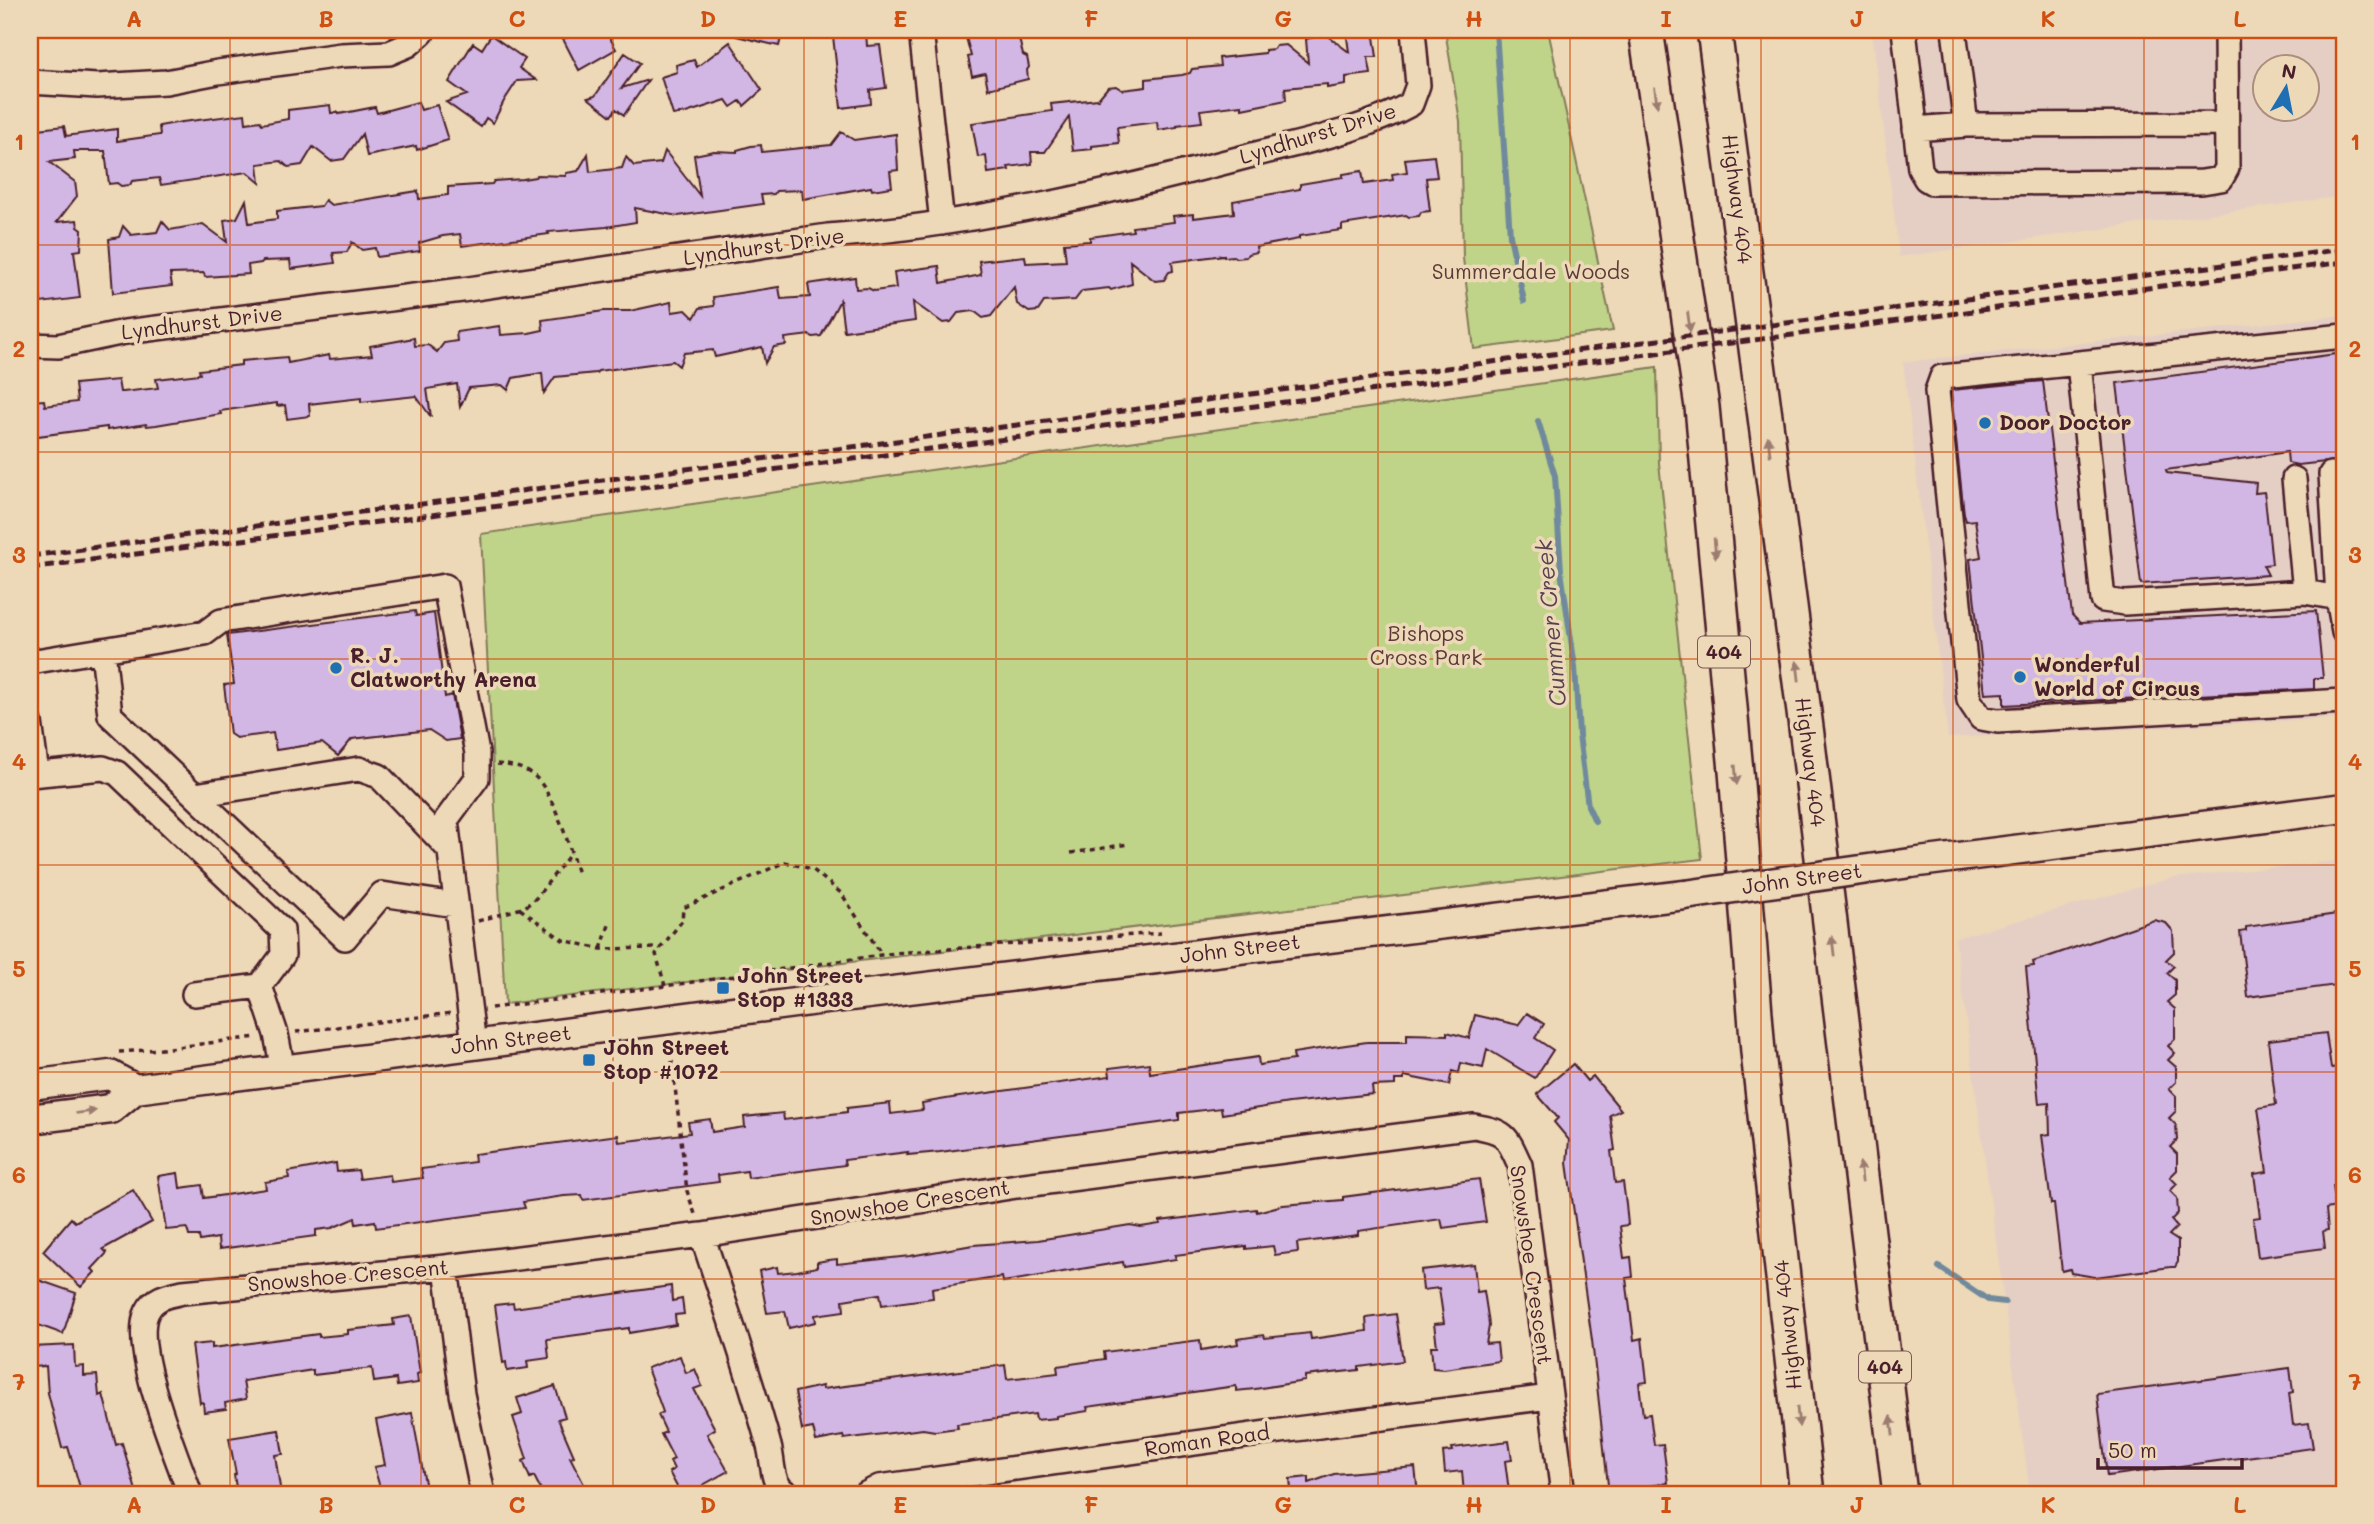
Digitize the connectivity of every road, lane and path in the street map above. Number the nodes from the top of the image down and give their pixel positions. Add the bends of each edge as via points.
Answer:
1 (422, 30) edge
2 (921, 30) edge
3 (1413, 30) edge
4 (1646, 30) edge
5 (1714, 30) edge
6 (1904, 30) edge
7 (1954, 30) edge
8 (2225, 30) edge
9 (30, 82) edge
10 (2227, 124) junction
11 (1966, 125) junction
12 (1915, 129) junction
13 (942, 223) junction
14 (2344, 335) edge
15 (30, 345) edge
16 (2079, 363) junction
17 (2338, 473) edge
18 (2305, 592) junction
19 (2339, 598) junction
20 (2344, 632) edge
21 (103, 650) junction
22 (30, 662) edge
23 (2344, 701) edge
24 (30, 722) edge
25 (477, 762) junction
26 (33, 775) edge
27 (195, 795) junction
28 (2344, 808) edge
29 (1129, 844) dead end
30 (449, 849) junction
31 (572, 853) junction
32 (1071, 853) dead end
33 (578, 874) dead end
34 (520, 909) junction
35 (457, 915) junction
36 (609, 925) dead end
37 (1167, 933) dead end
38 (660, 948) junction
39 (601, 949) junction
40 (883, 955) junction
41 (260, 986) junction
42 (665, 986) junction
43 (194, 994) dead end
44 (471, 1010) junction
45 (276, 1034) junction
46 (474, 1045) junction
47 (109, 1053) dead end
48 (672, 1061) dead end
49 (283, 1070) junction
50 (30, 1085) edge
51 (135, 1088) junction
52 (30, 1119) edge
53 (702, 1235) junction
54 (446, 1267) junction
55 (1550, 1397) junction
56 (190, 1494) edge
57 (483, 1494) edge
58 (788, 1494) edge
59 (866, 1494) edge
60 (1563, 1494) edge
61 (1807, 1494) edge
62 (1900, 1494) edge

1 - 9 street via 408,45 389,53 341,55 166,82 97,86
2 - 13 street
3 - 13 street, Lyndhurst Drive via 1418,85 1411,104 1392,115 1143,184
4 -> 61 highway, Highway 404 / 404 via 1702,407 1758,1052
62 -> 5 highway, Highway 404 / 404
6 - 12 street
7 - 11 street
8 - 10 street
10 - 11 street
10 - 12 street via 2227,168 2221,179 2202,183 1933,183 1920,169
11 - 12 street
13 - 15 street, Lyndhurst Drive via 125,332 58,346
14 - 16 street
16 - 18 street via 2103,600 2125,603
16 - 23 street via 1942,377 1937,391 1969,700 1981,718 1998,721
17 - 18 street via 2286,480
17 - 19 street
18 - 19 street
19 - 20 street
21 - 22 street
21 - 25 street via 205,633 221,621 445,586
21 - 27 street via 110,715
24 - 26 street
25 - 30 street via 477,778 446,820
25 - 31 path via 517,766 536,776
26 - 41 street via 103,768 117,773 282,930 283,955
27 - 30 street via 359,769 379,776
27 - 35 street via 345,938 382,894
28 - 46 main road, John Street, bridge
29 - 32 path
30 - 35 street
31 - 33 path
31 - 34 path via 536,898
34 - 35 path
34 - 39 path via 563,940
35 - 44 street
36 - 39 path
37 - 40 path
38 - 39 path
38 - 40 path via 682,920 683,908 785,862 812,869 841,893
38 - 42 path via 656,954
40 - 42 path
41 - 43 street
41 - 45 street
42 - 44 path
44 - 45 path
44 - 46 street
45 - 47 path
45 - 49 street
46 - 49 main road, John Street
48 - 53 path via 687,1191
49 - 51 main road, John Street
50 - 51 main road, John Street via 110,1075
52 -> 51 main road via 111,1109
53 - 54 street, Snowshoe Crescent
53 - 55 street, Snowshoe Crescent via 1044,1182 1474,1126 1500,1131 1520,1164
53 - 58 street via 755,1395 774,1478
54 - 56 street, Snowshoe Crescent via 162,1296 147,1311 142,1336 155,1392
54 - 57 street via 462,1394
55 - 59 street, Roman Road via 879,1487
55 - 60 street, Snowshoe Crescent

